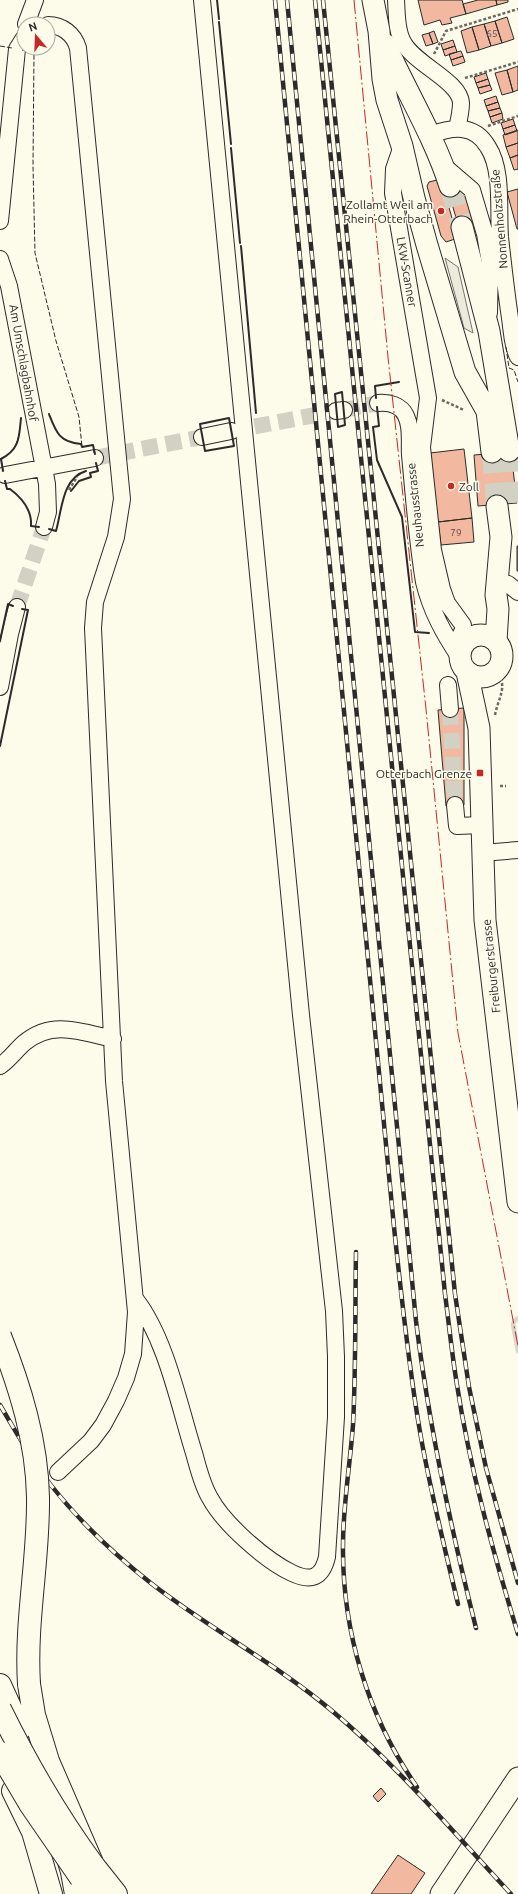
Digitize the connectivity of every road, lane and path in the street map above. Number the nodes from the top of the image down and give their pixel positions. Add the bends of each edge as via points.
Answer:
1 (35, 0) edge
2 (202, 0) edge
3 (373, 0) edge
4 (396, 0) edge
5 (518, 9) edge
6 (29, 16) edge
7 (56, 26) edge
8 (379, 30) junction
9 (16, 56) edge
10 (518, 62) edge
11 (427, 68) junction
12 (450, 83) junction
13 (518, 116) edge
14 (463, 129) junction
15 (430, 135) junction
16 (402, 146) junction
17 (444, 166) junction
18 (450, 186) tunnel mouth
19 (0, 221) edge
20 (462, 227) tunnel mouth
21 (0, 259) edge
22 (489, 330) junction
23 (518, 357) edge
24 (378, 403) tunnel mouth
25 (494, 409) junction
26 (231, 431) tunnel mouth
27 (202, 437) tunnel mouth
28 (500, 452) tunnel mouth
29 (95, 458) tunnel mouth
30 (43, 468) junction
31 (5, 475) dead end
32 (419, 478) junction
33 (504, 505) tunnel mouth
34 (44, 527) tunnel mouth
35 (497, 588) junction
36 (518, 592) edge
37 (17, 607) tunnel mouth
38 (440, 624) junction
39 (475, 638) junction
40 (463, 665) junction
41 (490, 675) junction
42 (448, 685) dead end
43 (0, 688) edge
44 (450, 709) tunnel mouth
45 (479, 728) junction
46 (500, 786) dead end
47 (506, 786) dead end
48 (455, 805) tunnel mouth
49 (482, 825) junction
50 (518, 850) edge
51 (482, 853) junction
52 (113, 1039) junction
53 (25, 1042) junction
54 (0, 1050) edge
55 (0, 1066) edge
56 (518, 1202) edge
57 (136, 1300) junction
58 (0, 1336) edge
59 (58, 1472) dead end
60 (0, 1685) edge
61 (0, 1709) edge
62 (0, 1753) edge
63 (0, 1765) edge
64 (0, 1777) edge
65 (518, 1778) edge
66 (86, 1883) edge
67 (46, 1889) edge
68 (116, 1894) edge
69 (441, 1894) edge

1 - 6 street
2 - 57 street via 300,1008 334,1311 337,1378 335,1434 327,1557 325,1568 319,1575 310,1578 287,1571 249,1543 212,1502 205,1488 160,1345 150,1321
3 - 8 main road
4 - 11 street via 402,42
5 - 11 path via 446,31
7 - 52 street via 72,36 78,48 111,396 122,483 120,518 98,591 92,621
8 - 15 main road
8 - 16 main road via 387,100
9 - 19 street
10 - 12 path
11 - 12 street
12 - 14 street via 457,91 461,102
13 - 14 path
14 - 15 street via 448,129
14 - 23 street, Nonnenholzstraße via 478,135 489,148 497,170 505,283
15 - 16 main road
15 - 17 main road
16 - 25 main road via 426,245 467,375
16 - 32 street, LKW-Scanner via 394,169 393,193 428,398
17 - 18 main road
17 - 22 street via 472,190 486,234 490,263
20 - 22 main road
21 - 30 street, Am Umschlagbahnhof via 10,286
22 - 25 main road via 495,377
24 - 32 street, Neuhausstrasse via 395,405 404,411 410,427
25 - 28 main road
26 - 27 street
29 - 30 street
30 - 31 street
30 - 34 street, Am Umschlagbahnhof via 48,500
32 - 38 street, Neuhausstrasse via 424,582 431,608
32 - 39 street via 438,572 448,603 463,625 463,630
33 - 35 main road
35 - 36 street via 508,584
35 - 39 main road via 498,609
37 - 43 street
38 - 39 street
38 - 40 street, Neuhausstrasse
39 - 40 main road via 462,647
39 - 41 main road via 501,650 499,668
40 - 41 main road via 480,677
40 - 45 main road, Freiburgerstrasse
41 - 45 main road, Freiburgerstrasse via 486,683
42 - 44 street
45 - 49 main road, Freiburgerstrasse
46 - 47 path
48 - 49 street via 457,826
49 - 51 main road, Freiburgerstrasse
50 - 51 street
51 - 56 main road, Freiburgerstrasse via 486,920
52 - 53 street via 56,1028 42,1032
52 - 57 street via 114,1081
53 - 54 street
53 - 55 street
57 - 59 street via 134,1347 122,1390 91,1441
58 - 66 highway, bridge via 27,1418 35,1455 38,1497 37,1542 28,1648 32,1705
60 - 66 highway via 33,1761 72,1872
61 - 66 highway, bridge via 33,1774 69,1832
62 - 66 highway, bridge via 34,1810
63 - 67 highway via 33,1832
64 - 66 highway, bridge
65 - 69 main road
66 - 68 highway

